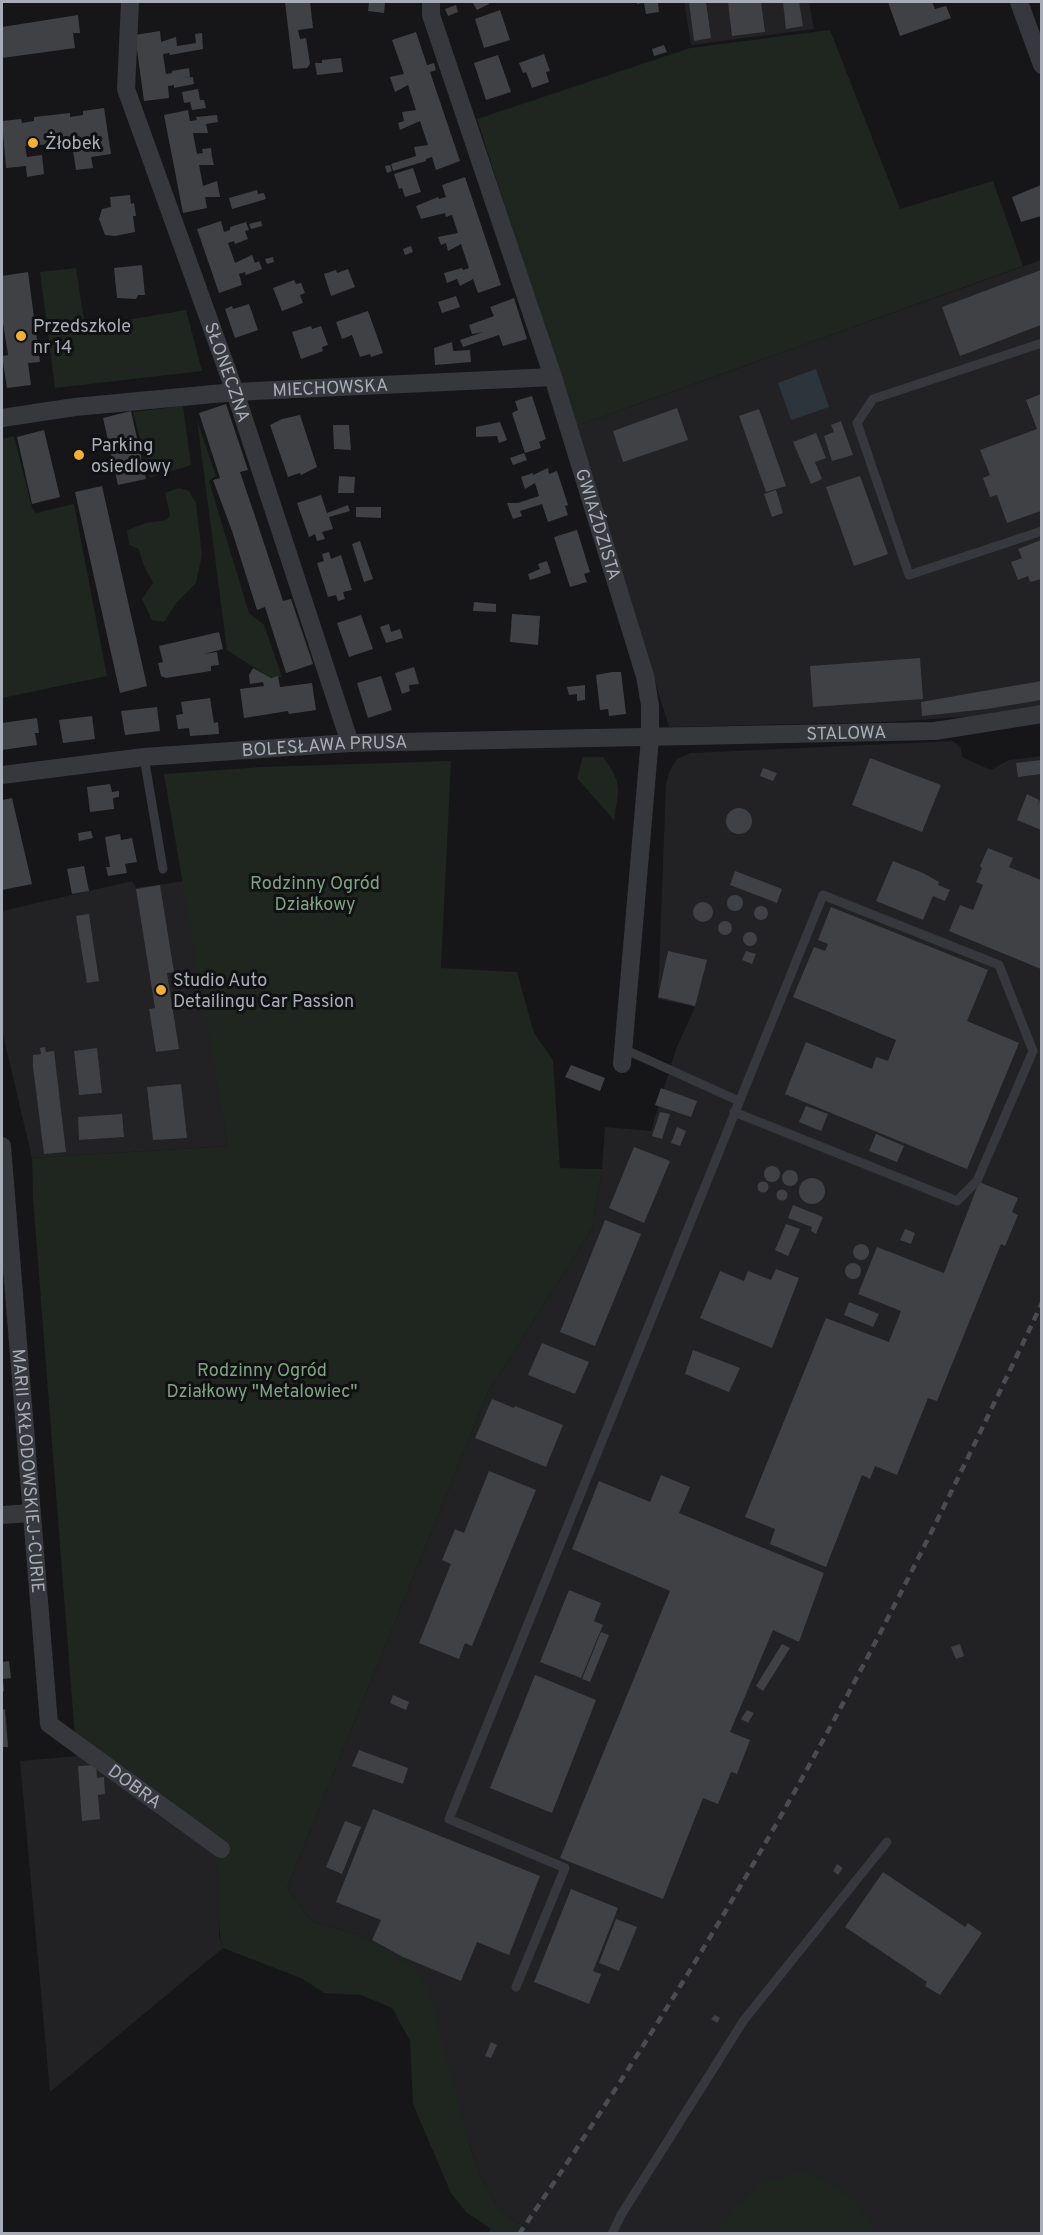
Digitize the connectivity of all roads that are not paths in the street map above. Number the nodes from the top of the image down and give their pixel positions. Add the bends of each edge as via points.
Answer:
1 (130, 2) edge
2 (431, 2) edge
3 (1019, 2) edge
4 (1041, 64) edge
5 (1041, 343) edge
6 (553, 377) junction
7 (235, 392) junction
8 (2, 418) edge
9 (1041, 531) edge
10 (1041, 714) edge
11 (650, 738) junction
12 (350, 743) junction
13 (144, 757) junction
14 (2, 776) edge
15 (163, 869) dead end
16 (623, 1057) joint
17 (739, 1101) junction
18 (734, 1112) junction
19 (2, 1146) edge
20 (3, 1176) edge
21 (31, 1513) junction
22 (2, 1515) edge
23 (49, 1724) joint
24 (887, 1842) dead end
25 (221, 1849) dead end
26 (516, 1986) dead end
27 (612, 2234) edge

1 - 7 street, SŁONECZNA via 126,89
2 - 6 street, GWIAŹDZISTA via 431,15
3 - 4 street
5 - 9 lane via 873,399 857,423 909,575
6 - 7 street, MIECHOWSKA
6 - 11 street, GWIAŹDZISTA via 645,676
7 - 8 street, MIECHOWSKA
7 - 12 street, SŁONECZNA
10 - 11 street, STALOWA via 935,731
11 - 12 street, BOLESŁAWA PRUSA
11 - 16 street, GWIAŹDZISTA
12 - 13 street, BOLESŁAWA PRUSA
13 - 14 street, BOLESŁAWA PRUSA
13 - 15 lane
16 - 17 lane
17 - 18 lane
17 - 18 lane via 823,895 999,965 1033,1051 977,1181 957,1201
18 - 26 lane via 449,1819 565,1868
19 - 20 street, MARII SKŁODOWSKIEJ-CURIE
20 - 21 street, MARII SKŁODOWSKIEJ-CURIE
21 - 22 street
21 - 23 street, MARII SKŁODOWSKIEJ-CURIE
23 - 25 street, DOBRA
24 - 27 lane via 744,2020

